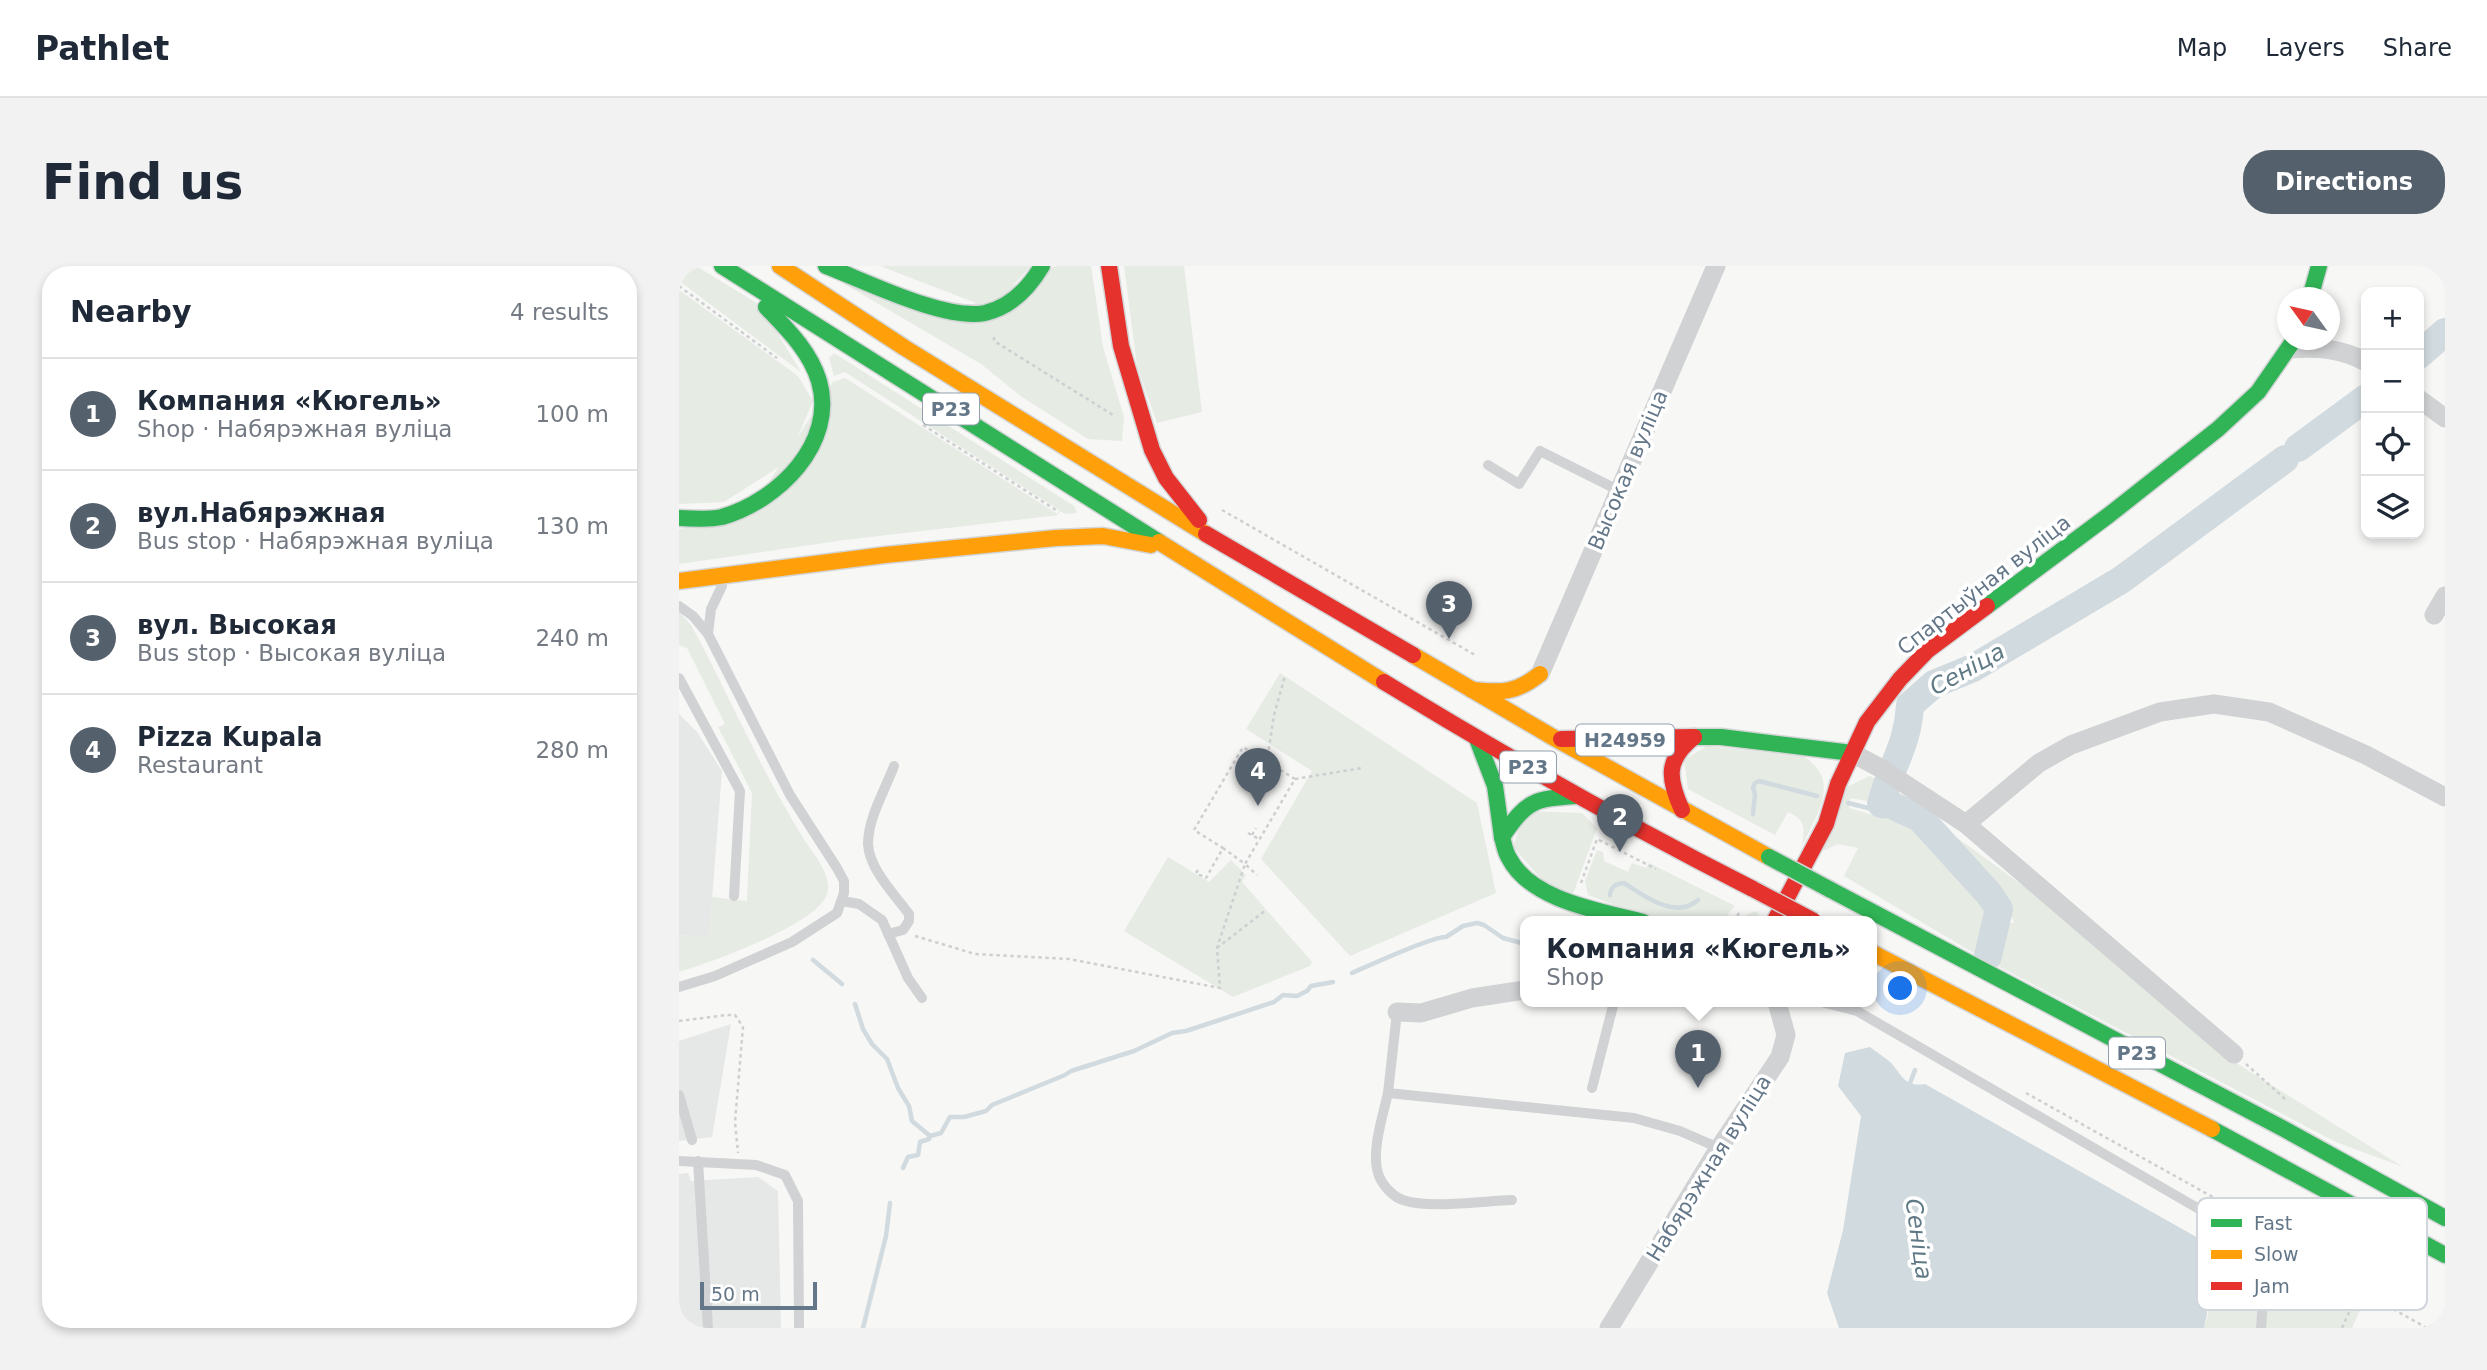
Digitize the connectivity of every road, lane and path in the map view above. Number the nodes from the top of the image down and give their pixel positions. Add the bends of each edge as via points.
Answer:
1 (780, 266) edge
2 (827, 266) edge
3 (1042, 266) edge
4 (1109, 266) edge
5 (1716, 266) edge
6 (2319, 266) edge
7 (727, 269) edge
8 (679, 286) edge
9 (2313, 287) edge
10 (2288, 350) edge
11 (2335, 350) edge
12 (777, 358) dead end
13 (2361, 359) edge
14 (2424, 403) edge
15 (2445, 418) edge
16 (914, 419) dead end
17 (1488, 465) dead end
18 (1620, 491) junction
19 (679, 518) edge
20 (1065, 538) junction
21 (1214, 539) junction
22 (1168, 548) junction
23 (738, 573) junction
24 (679, 581) edge
25 (2445, 596) edge
26 (679, 606) edge
27 (2434, 615) dead end
28 (1423, 624) dead end
29 (708, 635) junction
30 (1475, 655) dead end
31 (1285, 676) dead end
32 (679, 678) edge
33 (1539, 683) joint
34 (1472, 690) junction
35 (1543, 710) dead end
36 (1694, 737) junction
37 (1477, 738) junction
38 (1556, 739) junction
39 (1852, 753) junction
40 (1267, 761) junction
41 (894, 766) dead end
42 (1362, 768) dead end
43 (1262, 769) dead end
44 (1295, 779) junction
45 (1579, 796) junction
46 (2445, 797) edge
47 (1682, 810) junction
48 (1966, 824) junction
49 (1256, 828) dead end
50 (1502, 837) junction
51 (1259, 839) junction
52 (1223, 848) junction
53 (1643, 863) dead end
54 (1245, 864) junction
55 (1198, 870) dead end
56 (1257, 875) dead end
57 (734, 896) dead end
58 (842, 901) junction
59 (1572, 904) junction
60 (1742, 908) dead end
61 (1266, 910) dead end
62 (1619, 916) edge
63 (1737, 916) edge
64 (1777, 916) edge
65 (1804, 916) edge
66 (903, 930) junction
67 (888, 934) junction
68 (1217, 948) junction
69 (1877, 955) edge
70 (679, 987) edge
71 (1520, 991) edge
72 (922, 998) dead end
73 (1613, 1007) edge
74 (1778, 1007) edge
75 (1844, 1007) edge
76 (1397, 1012) joint
77 (679, 1021) edge
78 (2235, 1054) dead end
79 (1593, 1087) dead end
80 (2019, 1088) dead end
81 (1388, 1093) junction
82 (679, 1095) edge
83 (692, 1140) dead end
84 (1719, 1148) junction
85 (679, 1161) edge
86 (698, 1161) junction
87 (739, 1163) junction
88 (2215, 1198) edge
89 (2342, 1198) edge
90 (2409, 1198) edge
91 (1512, 1200) dead end
92 (2197, 1207) edge
93 (2427, 1208) edge
94 (2445, 1218) edge
95 (2427, 1244) edge
96 (2427, 1244) edge
97 (2445, 1255) edge
98 (2445, 1268) edge
99 (2262, 1310) edge
100 (2350, 1310) edge
101 (2395, 1310) edge
102 (708, 1328) edge
103 (799, 1328) edge
104 (1609, 1328) edge
105 (2261, 1328) edge
106 (2342, 1328) edge
107 (2427, 1328) edge

1 - 21 main road, Р23
2 - 3 main road via 935,306 975,314 1013,300 1030,286
4 - 21 main road, Р23 via 1121,346 1152,450 1166,478
5 - 18 street, Высокая вуліца
6 - 9 main road
7 - 19 main road, Р23 via 794,335 809,358 822,397 820,423 811,448 778,486 726,516
7 - 22 main road, Р23
8 - 12 path
10 - 39 main road, Спартыўная вуліца via 2257,392 2217,429 1928,650 1867,722
11 - 13 street
14 - 15 street
16 - 20 path via 1063,514
17 - 18 lane via 1519,484 1540,451
18 - 33 street, Высокая вуліца
20 - 22 main road, Р23 via 1103,536
20 - 23 main road, Р23
21 - 34 main road, Р23
22 - 37 main road, Р23
23 - 24 main road, Р23
23 - 29 lane via 714,598
25 - 27 street
26 - 29 lane
28 - 30 path
29 - 58 lane via 790,795 837,868 843,881
31 - 40 path
32 - 57 lane via 740,791
33 - 34 main road via 1511,692
34 - 38 main road, Р23
35 - 38 main road
36 - 38 main road, Н24959
36 - 39 main road, Н24959
36 - 47 main road, Н24959 via 1674,755 1670,773
37 - 45 main road, Р23
37 - 50 main road via 1492,768
38 - 47 main road, Р23
39 - 48 street
39 - 64 main road, Спартыўная вуліца via 1826,824
40 - 43 path
40 - 44 path
40 - 52 path via 1243,747 1193,831
41 - 66 lane via 870,826 868,845 883,878 909,914
42 - 44 path
44 - 51 path
45 - 50 main road via 1535,799 1520,810
45 - 65 main road, Р23, bridge
46 - 48 street via 2281,717 2214,704 2160,712 2071,745 2039,763
47 - 90 main road, Р23, bridge
48 - 78 street
49 - 51 path via 1250,834
50 - 59 main road via 1503,847 1526,879
51 - 54 path
52 - 54 path
52 - 55 path via 1206,878 1196,873
53 - 59 path via 1597,839
54 - 56 path
54 - 68 path
58 - 67 lane via 859,904 882,920
58 - 70 lane via 837,913 792,942
59 - 62 main road
60 - 63 path
61 - 68 path
66 - 67 lane
66 - 68 path via 975,954 1069,959 1220,988
67 - 72 lane
69 - 89 main road, Р23
71 - 76 street via 1421,1013
73 - 79 lane
74 - 84 street, Набярэжная вуліца via 1786,1035 1780,1057
75 - 92 lane via 1857,1010
76 - 81 lane
77 - 87 path via 727,1014 741,1021 735,1135
80 - 88 path
81 - 84 lane via 1634,1118
81 - 91 lane via 1377,1138 1378,1173 1389,1191 1402,1200 1423,1203
82 - 83 lane
84 - 104 street, Набярэжная вуліца
85 - 86 lane
86 - 87 lane
86 - 102 lane
87 - 103 lane via 785,1175 798,1201
93 - 94 main road, Р23, bridge
95 - 97 main road, Р23
96 - 98 main road
99 - 105 lane
100 - 106 path
101 - 107 path

